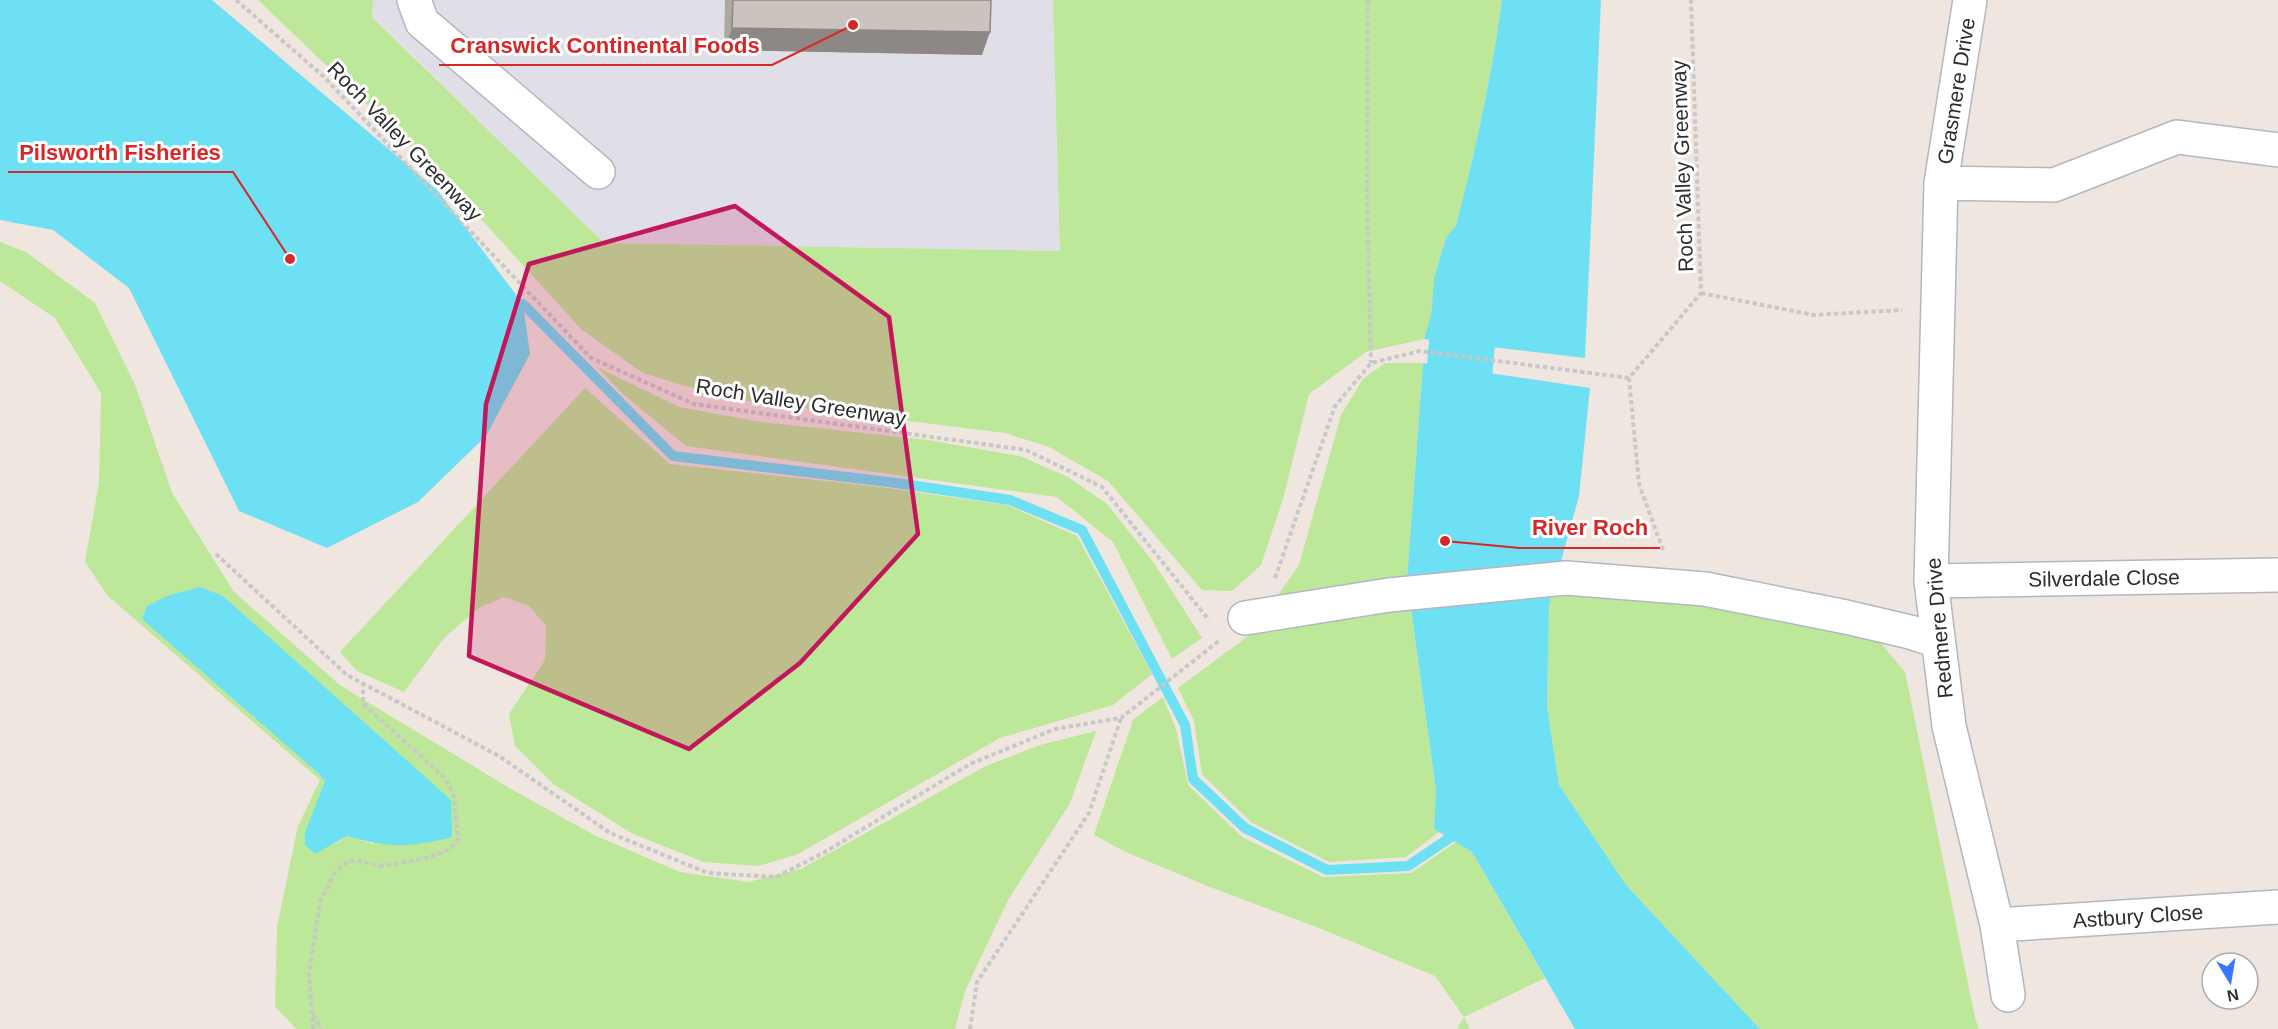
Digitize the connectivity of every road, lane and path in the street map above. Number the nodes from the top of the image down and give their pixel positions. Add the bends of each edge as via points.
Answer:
1 (236, 0) edge
2 (414, 0) edge
3 (1368, 0) edge
4 (1691, 0) edge
5 (1970, 0) edge
6 (2278, 150) edge
7 (598, 172) dead end
8 (1941, 183) junction
9 (1701, 293) junction
10 (1940, 308) junction
11 (1371, 363) junction
12 (1629, 378) junction
13 (216, 554) dead end
14 (2278, 575) edge
15 (1931, 580) junction
16 (1676, 586) junction
17 (1212, 623) dead end
18 (1235, 627) junction
19 (1938, 641) junction
20 (363, 683) junction
21 (1120, 718) junction
22 (2278, 908) edge
23 (1997, 925) junction
24 (2008, 995) dead end
25 (312, 1015) junction
26 (313, 1029) edge
27 (321, 1029) edge
28 (970, 1029) edge

1 - 17 path, Roch Valley Greenway via 323,76 591,358 694,404 1026,450 1102,488
2 - 7 street via 422,22
3 - 11 path
4 - 9 path, Roch Valley Greenway
5 - 8 street, Grasmere Drive
6 - 8 street via 2177,137 2054,185
8 - 10 street, Redmere Drive
9 - 10 path via 1814,315
9 - 12 path, Roch Valley Greenway
10 - 15 street, Redmere Drive
11 - 12 path via 1420,351
11 - 18 path via 1335,406 1275,578
12 - 16 path via 1639,484
13 - 20 path via 347,675
14 - 15 street, Silverdale Close
15 - 19 street, Redmere Drive
16 - 18 street via 1566,578 1389,595
16 - 19 street via 1846,617
18 - 21 path
19 - 23 street, Redmere Drive via 1948,726
20 - 21 path via 499,756 610,833 708,873 776,877 825,852 970,764 1055,729
20 - 25 path via 363,704 446,779 454,796 458,840 450,849 427,858 381,866 355,860 334,874 320,902 309,973
21 - 28 path via 1089,813 977,982
22 - 23 street, Astbury Close
23 - 24 street, Redmere Drive
25 - 26 path
25 - 27 path

